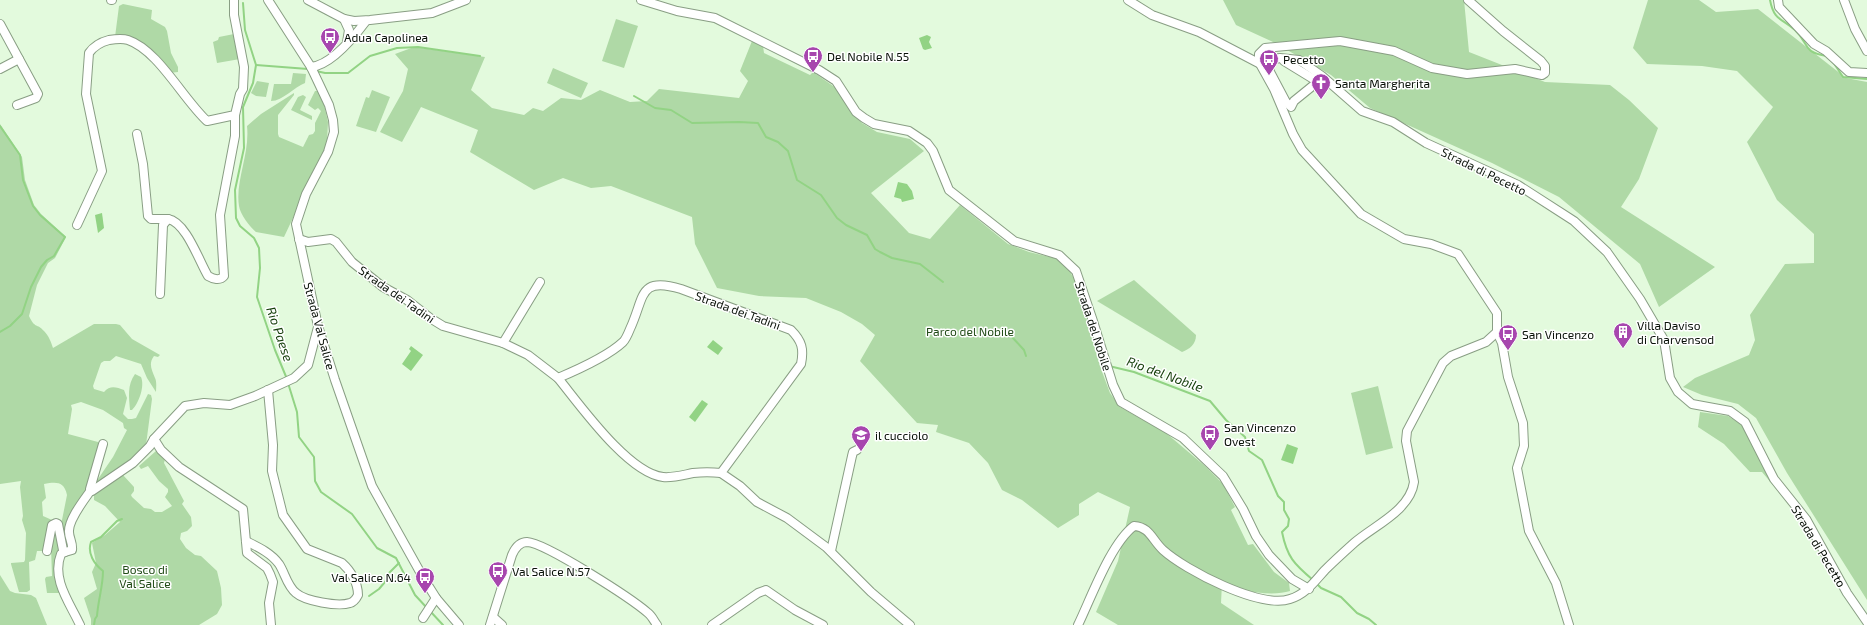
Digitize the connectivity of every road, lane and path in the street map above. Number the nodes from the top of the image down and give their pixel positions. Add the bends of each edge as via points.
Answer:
1 (234, 0) edge
2 (268, 0) edge
3 (274, 0) edge
4 (308, 0) edge
5 (466, 0) edge
6 (641, 0) edge
7 (1128, 0) edge
8 (1468, 0) edge
9 (1778, 0) edge
10 (1844, 0) edge
11 (280, 17) junction
12 (344, 18) junction
13 (366, 21) junction
14 (0, 24) edge
15 (346, 44) junction
16 (1867, 52) edge
17 (1280, 58) junction
18 (19, 60) junction
19 (1259, 62) junction
20 (0, 69) edge
21 (312, 70) junction
22 (1867, 73) edge
23 (17, 105) dead end
24 (235, 115) junction
25 (137, 134) dead end
26 (168, 219) junction
27 (77, 225) dead end
28 (299, 239) junction
29 (540, 282) dead end
30 (160, 294) dead end
31 (318, 326) junction
32 (1497, 332) junction
33 (503, 343) junction
34 (558, 378) junction
35 (268, 390) junction
36 (154, 439) junction
37 (103, 444) dead end
38 (857, 450) dead end
39 (721, 473) junction
40 (91, 490) junction
41 (246, 541) junction
42 (47, 551) dead end
43 (831, 551) junction
44 (65, 552) junction
45 (1313, 585) junction
46 (436, 598) junction
47 (426, 613) dead end
48 (492, 621) edge
49 (1867, 622) edge
50 (80, 625) edge
51 (272, 625) edge
52 (460, 625) edge
53 (502, 625) edge
54 (657, 625) edge
55 (712, 625) edge
56 (823, 625) edge
57 (910, 625) edge
58 (1078, 625) edge
59 (1569, 625) edge

1 - 24 street via 234,15 244,67 243,89
2 - 11 street, Strada Val Salice
3 - 11 street, Strada Val Salice
4 - 12 street
5 - 13 street via 432,13
6 - 45 street, Strada del Nobile via 677,11 715,18 819,70 836,81 856,112 864,118 874,124 909,131 927,143 933,151 949,190 1014,241 1059,255 1076,271 1121,402 1183,438 1223,476 1269,555 1292,579
7 - 19 street via 1152,15 1200,32
8 - 19 street via 1541,61 1545,66 1545,73 1542,76 1514,69 1467,74 1432,68 1394,51 1340,41 1265,48 1259,54
9 - 22 street via 1779,6 1814,44 1826,51 1849,72
10 - 16 street
11 - 21 street, Strada Val Salice
12 - 13 street
12 - 15 street via 349,30
13 - 15 street
14 - 18 street
15 - 21 street
17 - 19 street, Strada di Pecetto
17 - 19 street via 1315,80 1315,84 1294,100 1291,107 1268,68
17 - 49 street, Strada di Pecetto via 1299,60 1322,76 1362,111 1393,122 1426,143 1518,185 1574,221 1607,252 1640,299 1664,340 1670,378 1678,392 1692,404 1730,411 1745,422 1774,479 1806,519 1847,593
18 - 20 street
18 - 23 street via 38,94 36,98
19 - 32 street via 1302,150 1361,214 1404,239 1431,244 1458,254 1497,313
21 - 28 street, Strada Val Salice via 329,105 334,120 334,132 328,152 297,217
24 - 26 street via 235,136 220,215 223,278 213,279 208,276 183,229 177,222
24 - 27 street via 207,121 159,63 134,43 118,39 97,45 88,57 86,94 102,171
25 - 26 street via 148,216 151,219
26 - 30 street via 163,225
28 - 31 street, Strada Val Salice
28 - 33 street, Strada dei Tadini via 308,242 331,239 352,262 382,287 408,300 443,326
29 - 33 street
31 - 35 street via 308,365 294,378
31 - 46 street, Strada Val Salice via 372,486
32 - 45 street via 1486,342 1450,356 1443,362 1407,431 1406,441 1414,488 1391,516 1355,542
32 - 59 street via 1523,422 1524,446 1517,468 1529,531 1556,583
33 - 34 street, Strada dei Tadini via 528,355
34 - 39 street, Strada dei Tadini via 616,447 649,473 665,477
34 - 39 street, Strada dei Tadini via 577,370 623,342 633,324 645,290 652,286 668,285 681,289 791,330 803,346 802,364
35 - 36 street via 230,406 204,403 185,406
35 - 41 street via 273,445 272,471 283,515 306,549 342,563 346,567 356,583 356,599 349,604 340,604 304,598 291,587 274,558
36 - 40 street via 133,463 94,491
36 - 41 street via 161,450 179,466 243,509
37 - 40 street
38 - 43 street via 853,452
39 - 43 street via 757,502 787,518
40 - 44 street via 69,528 73,548
41 - 51 street via 247,553 267,568 273,582 270,603
42 - 44 street via 52,525 56,523
43 - 57 street via 871,592
44 - 50 street via 61,554 58,564 60,581
45 - 58 street via 1290,600 1246,595 1192,569 1162,550 1142,526 1134,526 1116,545
46 - 47 street
46 - 52 street, Strada Val Salice
48 - 53 street
48 - 54 street via 512,555 517,546 526,542 550,549 648,612
55 - 56 street via 766,590

